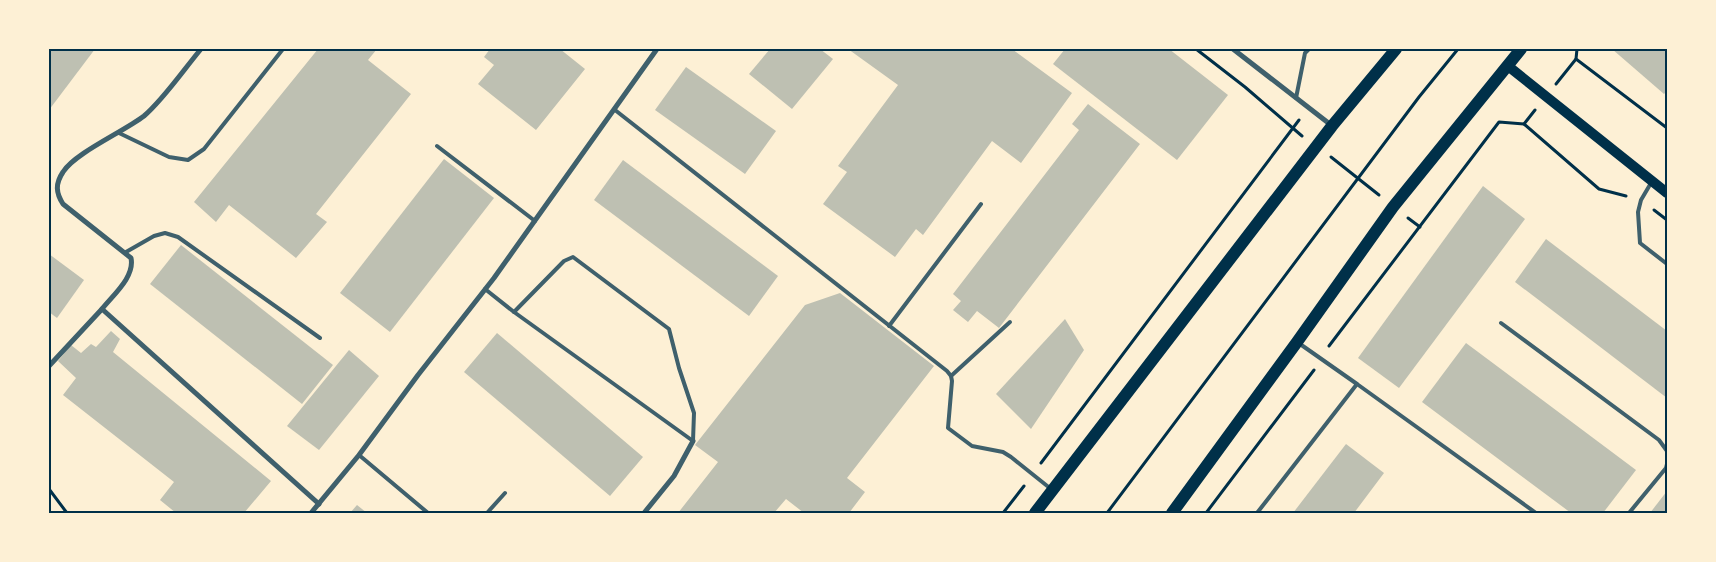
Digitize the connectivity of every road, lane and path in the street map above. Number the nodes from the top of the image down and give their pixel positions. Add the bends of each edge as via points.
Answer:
1 (201, 49) edge
2 (283, 49) edge
3 (657, 49) edge
4 (1196, 49) edge
5 (1233, 49) edge
6 (1309, 49) edge
7 (1396, 49) edge
8 (1458, 49) edge
9 (1521, 49) edge
10 (1577, 49) edge
11 (1508, 66) junction
12 (1296, 98) junction
13 (615, 110) junction
14 (1332, 126) junction
15 (1667, 128) edge
16 (1293, 129) junction
17 (119, 133) junction
18 (437, 146) dead end
19 (1317, 146) junction
20 (1359, 178) junction
21 (1653, 181) junction
22 (1667, 193) edge
23 (1640, 200) junction
24 (981, 204) dead end
25 (1393, 206) junction
26 (1667, 220) edge
27 (534, 221) junction
28 (1420, 227) junction
29 (126, 252) junction
30 (1667, 264) edge
31 (485, 289) junction
32 (102, 309) junction
33 (514, 312) junction
34 (1010, 322) dead end
35 (1501, 323) dead end
36 (889, 326) junction
37 (320, 338) dead end
38 (1297, 342) junction
39 (1320, 358) junction
40 (49, 366) edge
41 (951, 376) junction
42 (1356, 384) junction
43 (692, 441) junction
44 (1667, 451) edge
45 (359, 455) junction
46 (1667, 464) edge
47 (1033, 474) junction
48 (49, 489) edge
49 (1052, 490) junction
50 (505, 493) dead end
51 (319, 504) junction
52 (67, 513) edge
53 (311, 513) edge
54 (428, 513) edge
55 (487, 513) edge
56 (644, 513) edge
57 (1003, 513) edge
58 (1035, 513) edge
59 (1107, 513) edge
60 (1172, 513) edge
61 (1206, 513) edge
62 (1257, 513) edge
63 (1536, 513) edge
64 (1630, 513) edge

1 - 17 street via 146,114
2 - 17 lane via 204,149 188,160 169,157
3 - 13 street
4 - 16 path
5 - 12 street
6 - 12 lane via 1305,53
7 - 14 main road
8 - 20 path
9 - 11 main road
10 - 15 path via 1576,59
11 - 21 main road
11 - 25 main road
12 - 14 street
13 - 27 street
13 - 36 lane
14 - 19 main road
16 - 19 path
16 - 47 path
17 - 29 street via 75,159 57,183 63,204
18 - 27 lane
19 - 20 path
19 - 49 main road
20 - 25 path
20 - 59 path
21 - 22 main road
21 - 23 lane
23 - 26 path
23 - 28 path via 1599,190 1524,124 1499,122
23 - 30 lane via 1640,243
24 - 36 lane
25 - 28 path
25 - 38 main road
27 - 31 street
28 - 39 path
29 - 32 street via 131,258 130,273
29 - 37 lane via 164,233 178,237
31 - 33 lane
31 - 45 street
32 - 40 street
32 - 51 street
33 - 43 lane
33 - 43 lane via 564,261 573,257 669,329 694,412
34 - 41 lane
35 - 44 lane via 1659,440
36 - 41 lane
38 - 39 lane
38 - 60 main road
39 - 42 lane
39 - 61 path via 1310,376
41 - 47 lane via 948,428 972,446 1002,452
42 - 62 lane
42 - 63 lane
43 - 56 street via 674,476
45 - 51 street
45 - 54 lane
46 - 64 lane
47 - 49 lane
47 - 57 path
48 - 52 path
49 - 58 main road
50 - 55 lane
51 - 53 street

